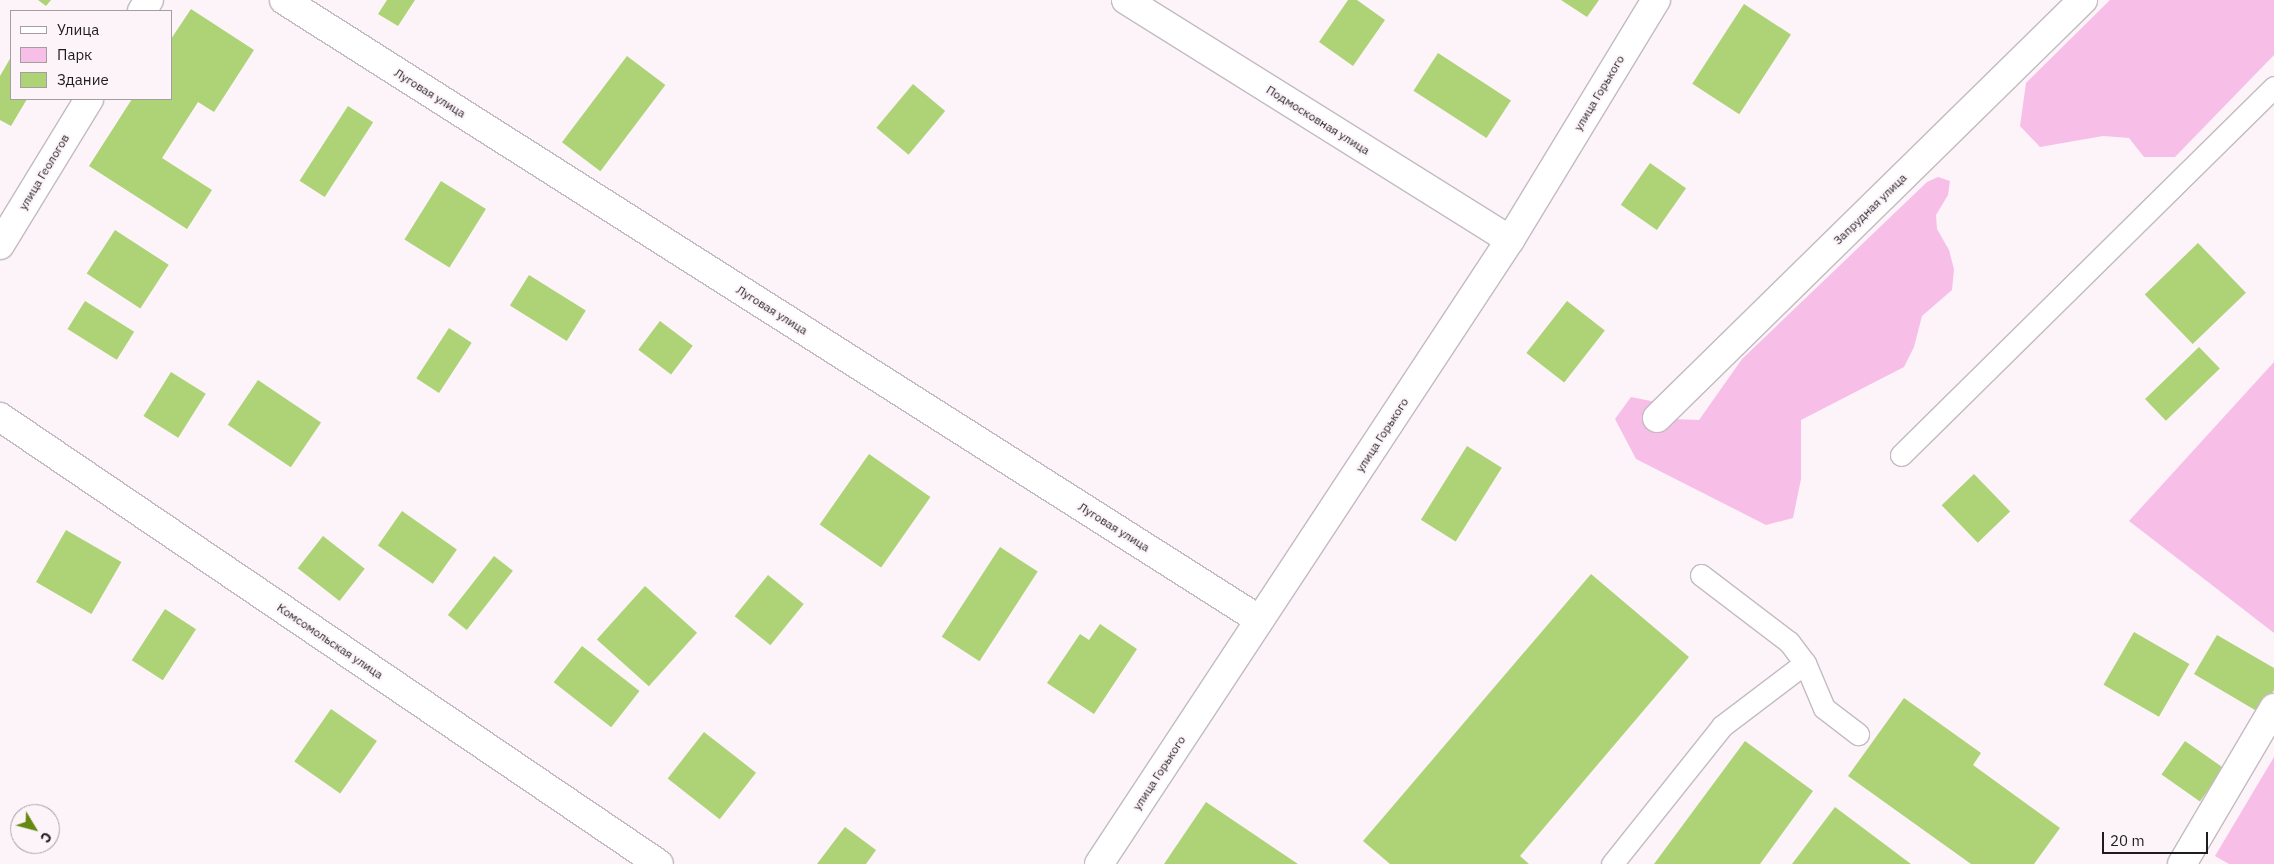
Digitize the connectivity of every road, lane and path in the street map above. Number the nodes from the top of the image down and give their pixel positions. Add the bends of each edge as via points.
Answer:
1 (284, 0) edge
2 (1126, 0) edge
3 (1656, 0) edge
4 (2082, 0) edge
5 (2274, 87) edge
6 (88, 100) edge
7 (1510, 240) junction
8 (0, 244) edge
9 (0, 417) edge
10 (1657, 418) dead end
11 (1901, 455) dead end
12 (1701, 575) dead end
13 (1260, 620) junction
14 (1805, 663) junction
15 (2274, 708) edge
16 (1858, 734) dead end
17 (659, 864) edge
18 (1099, 864) edge
19 (1612, 864) edge
20 (2182, 864) edge

1 - 13 street, Луговая улица
2 - 7 street, Подмосковная улица
3 - 7 street, улица Горького
4 - 10 street, Запрудная улица
5 - 11 lane
6 - 8 street, улица Геологов
7 - 13 street, улица Горького
9 - 17 street, Комсомольская улица
12 - 14 lane via 1789,642
13 - 18 street, улица Горького
14 - 16 lane via 1824,708
14 - 19 lane via 1722,726
15 - 20 street

